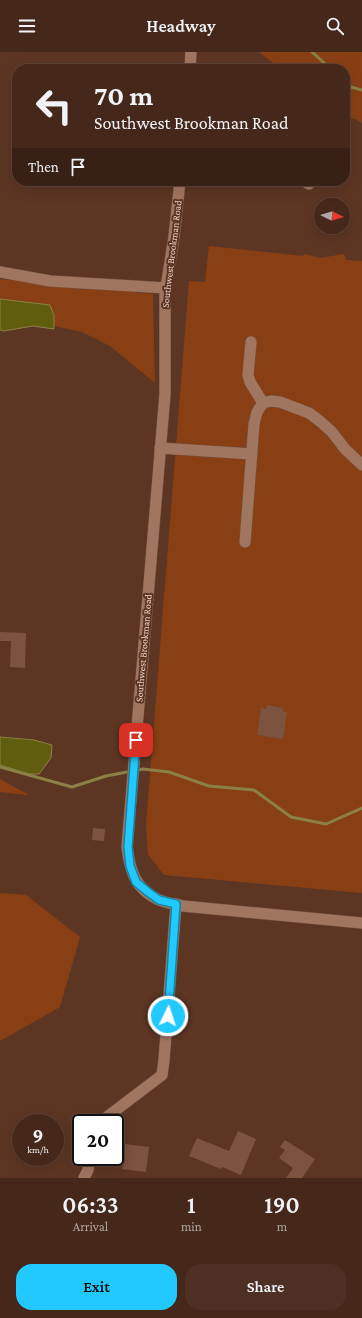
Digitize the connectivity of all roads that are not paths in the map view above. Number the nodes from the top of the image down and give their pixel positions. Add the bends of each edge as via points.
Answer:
1 (191, 52) edge
2 (190, 64) edge
3 (179, 186) edge
4 (0, 272) edge
5 (166, 288) junction
6 (250, 342) dead end
7 (263, 403) junction
8 (160, 448) junction
9 (252, 454) junction
10 (362, 465) edge
11 (245, 542) dead end
12 (176, 904) junction
13 (362, 923) edge
14 (111, 1114) edge
15 (89, 1166) edge
16 (84, 1178) edge

1 - 2 street
3 - 5 street, Southwest Brookman Road
4 - 5 street via 50,281
5 - 8 street, Southwest Brookman Road via 165,394
6 - 7 street via 248,375
7 - 9 street via 254,424
7 - 10 street via 280,402 309,413 332,432
8 - 9 street
8 - 12 street, Southwest Brookman Road via 128,847 130,866 136,882 159,900
9 - 11 street
12 - 13 street, Southwest Brookman Road
12 - 14 street via 162,1075
15 - 16 street

